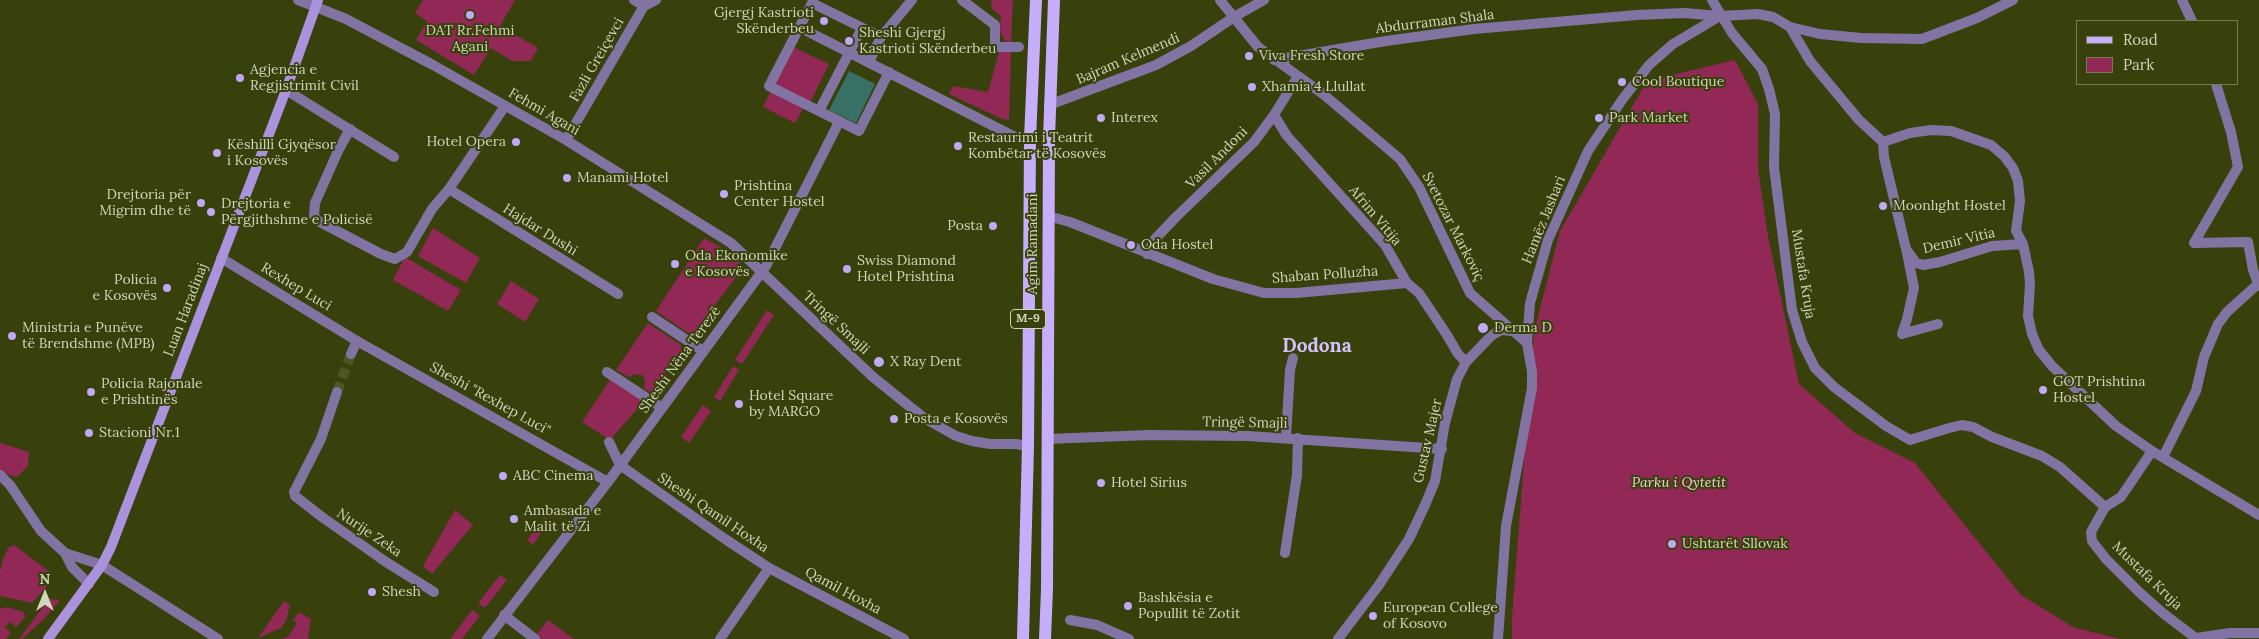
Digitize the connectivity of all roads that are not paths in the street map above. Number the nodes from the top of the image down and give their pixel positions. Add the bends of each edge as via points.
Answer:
1 (298, 0) edge
2 (634, 0) edge
3 (656, 0) edge
4 (912, 0) edge
5 (962, 0) edge
6 (1036, 0) edge
7 (1054, 0) edge
8 (1220, 0) edge
9 (1264, 0) edge
10 (1712, 0) edge
11 (2013, 0) edge
12 (2182, 0) edge
13 (317, 4) edge
14 (644, 6) junction
15 (1720, 16) junction
16 (1234, 17) junction
17 (2192, 20) edge
18 (799, 27) junction
19 (1790, 27) junction
20 (862, 28) junction
21 (881, 37) junction
22 (1019, 47) dead end
23 (849, 52) junction
24 (1274, 60) junction
25 (869, 62) junction
26 (890, 72) junction
27 (1298, 76) junction
28 (2216, 85) edge
29 (286, 90) junction
30 (1049, 105) junction
31 (505, 106) junction
32 (819, 111) junction
33 (1274, 115) junction
34 (839, 122) junction
35 (350, 129) junction
36 (1017, 138) dead end
37 (566, 140) junction
38 (1883, 142) junction
39 (394, 158) dead end
40 (449, 189) junction
41 (1048, 216) junction
42 (2023, 244) junction
43 (1906, 249) junction
44 (1147, 254) junction
45 (220, 258) junction
46 (761, 272) junction
47 (1407, 284) junction
48 (2258, 285) edge
49 (618, 294) dead end
50 (652, 317) dead end
51 (1938, 324) dead end
52 (1513, 331) junction
53 (358, 341) junction
54 (1527, 343) junction
55 (704, 351) junction
56 (351, 354) tunnel mouth
57 (1293, 358) dead end
58 (1466, 362) junction
59 (607, 372) dead end
60 (337, 392) tunnel mouth
61 (662, 408) junction
62 (1286, 437) junction
63 (1298, 438) junction
64 (1047, 439) junction
65 (609, 442) dead end
66 (1028, 446) junction
67 (1442, 448) junction
68 (2152, 451) junction
69 (2163, 457) junction
70 (620, 465) junction
71 (0, 475) edge
72 (608, 482) junction
73 (2105, 507) junction
74 (2259, 516) edge
75 (65, 553) junction
76 (1285, 553) dead end
77 (102, 566) junction
78 (769, 568) junction
79 (89, 584) junction
80 (434, 592) dead end
81 (504, 616) junction
82 (1070, 620) dead end
83 (2259, 633) edge
84 (48, 639) edge
85 (218, 639) edge
86 (487, 639) edge
87 (535, 639) edge
88 (720, 639) edge
89 (904, 639) edge
90 (1023, 639) edge
91 (1045, 639) edge
92 (1129, 639) edge
93 (1338, 639) edge
94 (1498, 639) edge
95 (2197, 639) edge

1 - 13 street, Fehmi Agani
2 - 14 street
3 - 14 street
4 - 21 street
5 - 22 street via 995,25 994,47
6 - 66 main road, Agim Ramadani / M-9 via 1030,139
7 - 30 main road, Agim Ramadani / M-9
8 - 16 street, Svetozar Markoviç
9 - 16 street, Bajram Kelmendi
10 - 15 street
11 - 19 street via 1922,38 1861,38
12 - 17 street
13 - 29 main road, Luan Haradinaj
13 - 31 street, Fehmi Agani
14 - 37 street, Fazli Greiçevci
15 - 19 street via 1758,14 1773,17
15 - 24 street, Abdurraman Shala via 1684,13 1637,15 1474,29
15 - 54 street, Hamëz Jashari via 1672,44 1649,65 1588,151 1540,264 1530,304
15 - 73 street, Mustafa Kruja via 1762,69 1769,89 1775,114 1776,189 1792,310 1802,342 1815,368 1834,388 1910,440 1962,425 1973,427 2042,456 2060,467
16 - 24 street, Svetozar Markoviç
16 - 30 street, Bajram Kelmendi via 1192,46 1156,65
18 - 20 street via 812,3
18 - 23 street
18 - 32 street via 769,86
19 - 38 street via 1810,60 1858,120
20 - 21 street
20 - 23 street
21 - 25 street
23 - 25 street
23 - 32 street
24 - 27 street, Svetozar Markoviç
25 - 26 street
26 - 34 street via 859,131
26 - 36 street
27 - 33 street, Vasil Andoni
27 - 52 street, Svetozar Markoviç via 1400,159 1419,186 1470,293
28 - 48 street via 2238,168 2194,243 2248,242
29 - 35 street
29 - 45 main road, Luan Haradinaj
30 - 41 main road, Agim Ramadani / M-9
31 - 37 street, Fehmi Agani
31 - 40 street
32 - 34 street
33 - 44 street, Vasil Andoni via 1254,142 1155,239
33 - 47 street, Afrim Vitija via 1287,136 1385,245
34 - 46 street
35 - 39 street
35 - 40 street via 315,203 314,216 318,221 396,259 407,252 432,209
37 - 46 street, Fehmi Agani via 732,243
38 - 42 street via 1931,130 1951,131 1991,145 2004,156 2018,181 2020,201 2016,231
38 - 43 street, Demir Vitia
40 - 49 street, Hajdar Dushi
41 - 44 street, Shaban Polluzha
41 - 64 main road, Agim Ramadani / M-9
42 - 43 street, Demir Vitia via 1992,246 1923,265 1916,263
42 - 68 street via 2030,284 2028,316 2039,350 2116,426
43 - 51 street via 1914,288 1902,334
44 - 47 street, Shaban Polluzha via 1213,279 1264,293 1296,294
45 - 53 street, Rexhep Luci
45 - 77 main road, Luan Haradinaj
46 - 55 street, Sheshi Nëna Terezë
46 - 66 street, Tringë Smajli via 873,377 924,418 972,441
47 - 58 street, Afrim Vitija via 1419,293
48 - 69 street via 2218,324 2204,357 2196,391
50 - 55 street
52 - 54 street
52 - 58 street, Gustav Majer via 1501,330 1491,336
53 - 56 street
53 - 72 street, Sheshi "Rexhep Luci"
54 - 94 street, Hamëz Jashari via 1532,388 1506,526
55 - 61 street, Sheshi Nëna Terezë
57 - 62 street
58 - 67 street, Gustav Majer via 1457,379
59 - 61 street
60 - 80 street, Nurije Zeka via 321,440 294,492 297,499
61 - 70 street, Sheshi Nëna Terezë
62 - 63 street, Tringë Smajli
62 - 64 street, Tringë Smajli via 1149,435
63 - 67 street, Tringë Smajli
63 - 76 street via 1297,475
64 - 91 main road, Agim Ramadani / M-9
65 - 70 street
66 - 90 main road, Agim Ramadani / M-9
67 - 93 street, Gustav Majer via 1435,481 1409,539
68 - 69 street
68 - 73 street via 2121,497
69 - 74 street
70 - 72 street, Sheshi Nëna Terezë
70 - 78 street, Sheshi Qamil Hoxha
71 - 75 street via 41,531
72 - 81 street, Sheshi Nëna Terezë
73 - 95 street, Mustafa Kruja via 2091,532 2092,540 2139,592
75 - 77 street
75 - 79 street via 72,567
77 - 79 main road, Luan Haradinaj
77 - 85 street
78 - 88 street
78 - 89 street, Qamil Hoxha
79 - 84 main road, Luan Haradinaj
81 - 86 street, Sheshi Nëna Terezë
81 - 87 street
82 - 92 street via 1097,625
83 - 95 street via 2230,633

